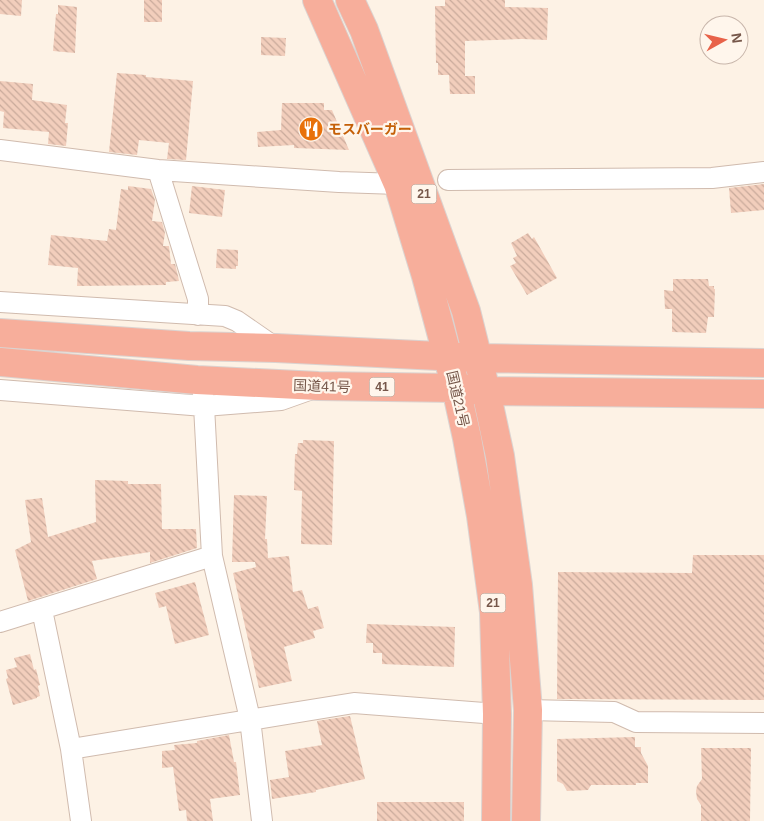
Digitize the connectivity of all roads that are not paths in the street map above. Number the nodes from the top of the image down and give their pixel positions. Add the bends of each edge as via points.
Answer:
1 (317, 0) edge
2 (350, 0) edge
3 (0, 150) edge
4 (158, 170) junction
5 (764, 172) edge
6 (448, 180) dead end
7 (398, 184) junction
8 (0, 302) edge
9 (198, 315) junction
10 (0, 333) edge
11 (276, 348) junction
12 (448, 357) junction
13 (479, 358) junction
14 (0, 362) edge
15 (764, 363) edge
16 (197, 380) junction
17 (318, 386) junction
18 (456, 388) junction
19 (0, 390) edge
20 (486, 391) junction
21 (764, 394) edge
22 (204, 406) junction
23 (212, 556) junction
24 (42, 610) junction
25 (0, 622) edge
26 (528, 710) junction
27 (497, 714) junction
28 (250, 720) junction
29 (764, 723) edge
30 (71, 749) junction
31 (81, 821) edge
32 (262, 821) edge
33 (496, 821) edge
34 (526, 821) edge

1 - 7 highway, 国道21号 / 21
2 - 13 highway, 国道21号 / 21 via 364,30 466,311
3 - 4 street
4 - 7 street
4 - 9 street via 198,299
5 - 6 street via 712,178
7 - 12 highway, 国道21号 / 21
8 - 9 street
9 - 11 street via 225,316 237,321
10 - 11 highway via 188,346
11 - 12 highway
12 - 13 highway
12 - 18 highway, 国道21号 / 21
13 - 15 highway
13 - 20 highway, 国道21号 / 21
14 - 16 highway, 国道41号 / 41
16 - 17 highway, 国道41号 / 41
16 - 22 street via 204,394
17 - 18 highway, 国道41号 / 41
17 - 22 street via 281,400
18 - 20 highway, 国道41号 / 41
18 - 27 highway, 国道21号 / 21 via 481,516 494,612
19 - 22 street
20 - 21 highway, 国道41号 / 41
20 - 26 highway, 国道21号 / 21 via 500,456 518,585
22 - 23 street
23 - 24 street
23 - 28 street
24 - 25 street
24 - 30 street
26 - 29 street via 614,712 636,722
26 - 34 highway, 国道21号 / 21
27 - 28 street via 354,703
27 - 33 highway, 国道21号 / 21
28 - 30 street
28 - 32 street
30 - 31 street

